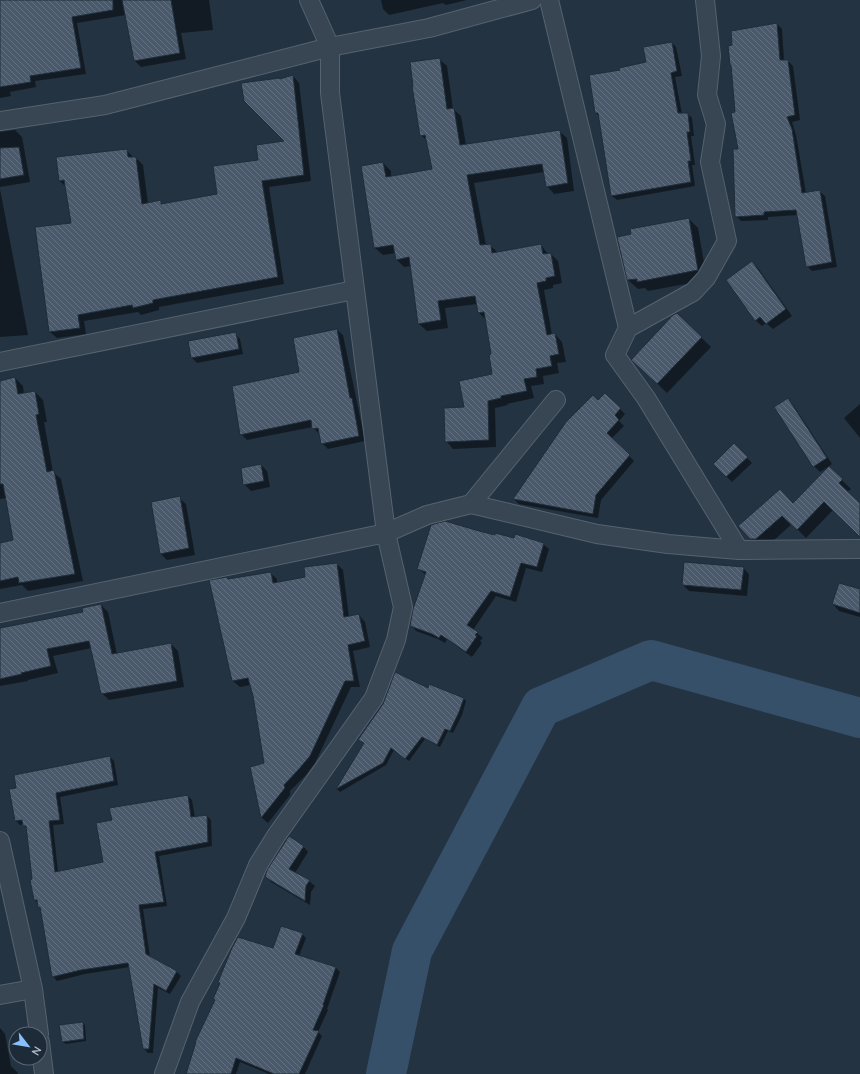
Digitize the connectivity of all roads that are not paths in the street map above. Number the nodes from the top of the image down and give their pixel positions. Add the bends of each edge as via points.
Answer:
1 (309, 0) edge
2 (532, 0) edge
3 (550, 0) edge
4 (704, 0) edge
5 (330, 47) junction
6 (0, 121) edge
7 (354, 290) junction
8 (628, 328) junction
9 (0, 362) edge
10 (556, 400) dead end
11 (471, 504) junction
12 (386, 534) junction
13 (860, 549) edge
14 (740, 550) junction
15 (0, 613) edge
16 (0, 841) edge
17 (33, 989) junction
18 (0, 996) edge
19 (38, 1026) edge
20 (164, 1074) edge

1 - 5 street
2 - 5 street via 429,28
3 - 8 street
4 - 8 street via 711,56 707,95 716,124 710,162 727,241 706,278 693,292
5 - 6 street via 104,105
5 - 7 street via 330,93
7 - 9 street
7 - 12 street
8 - 14 street via 615,355 646,398
10 - 11 street
11 - 12 street via 427,516
11 - 14 street via 597,534 668,544
12 - 15 street
12 - 20 street via 403,607 396,640 374,698 258,865 236,918 190,1002
13 - 14 street
16 - 17 street
17 - 18 street
17 - 19 street

